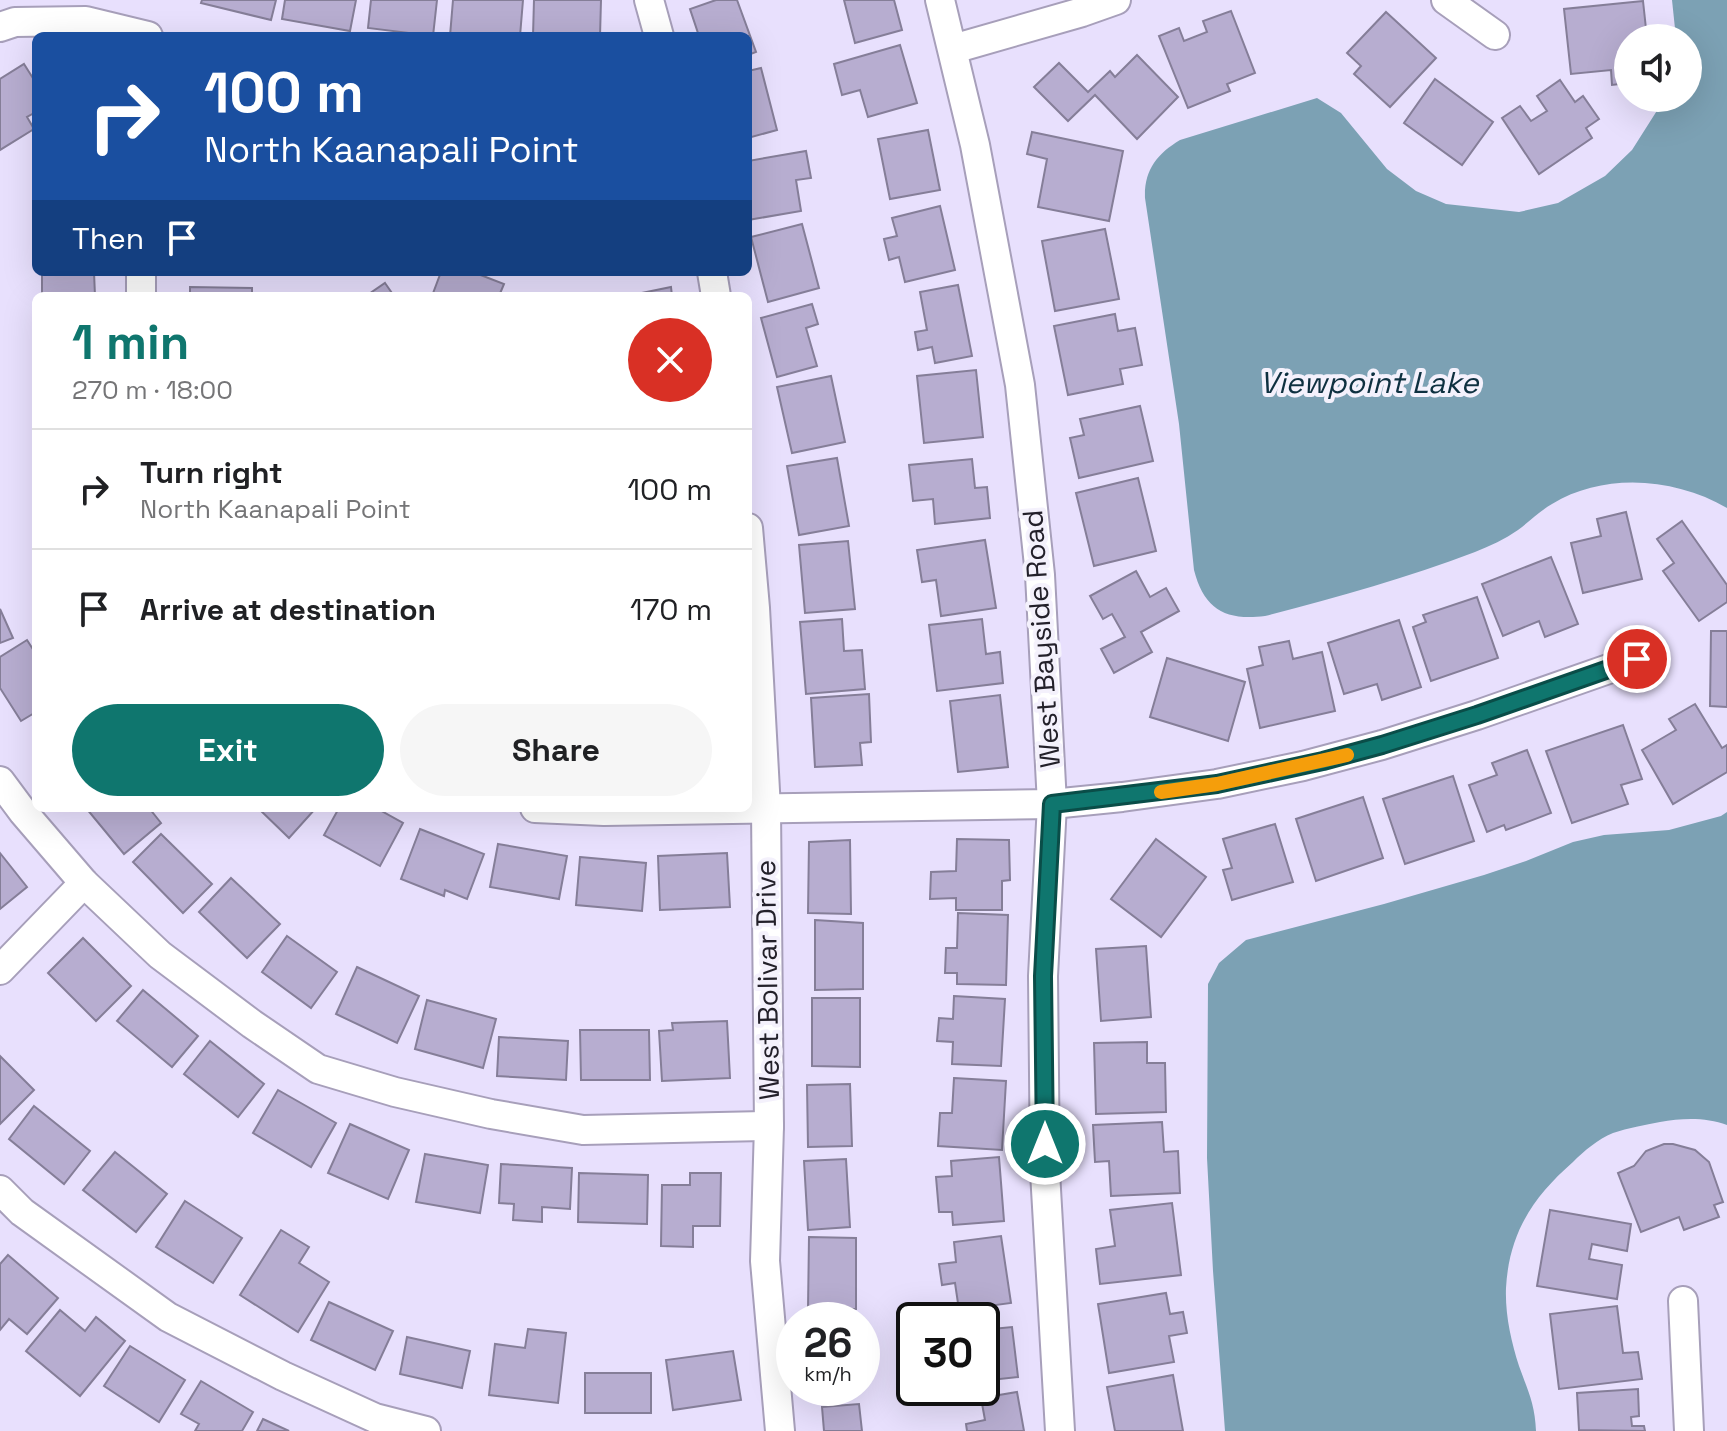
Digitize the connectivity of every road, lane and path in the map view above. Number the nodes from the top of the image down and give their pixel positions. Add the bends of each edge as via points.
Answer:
1 (649, 0) edge
2 (940, 0) edge
3 (1116, 0) edge
4 (1446, 0) edge
5 (0, 27) edge
6 (131, 32) edge
7 (658, 32) edge
8 (1495, 35) dead end
9 (953, 49) junction
10 (752, 574) edge
11 (1637, 659) dead end
12 (0, 781) edge
13 (1052, 804) junction
14 (752, 809) edge
15 (766, 809) junction
16 (84, 883) junction
17 (0, 970) edge
18 (769, 1126) junction
19 (0, 1190) edge
20 (1683, 1301) dead end
21 (426, 1431) edge
22 (780, 1431) edge
23 (1060, 1431) edge
24 (1689, 1431) edge

1 - 7 street
2 - 9 street, West Bayside Road
3 - 9 street
4 - 8 street
5 - 6 street via 86,21
9 - 13 street, West Bayside Road via 1020,385 1040,575
10 - 15 street, West Bolivar Drive
11 - 13 street via 1344,756 1217,784
12 - 16 street
13 - 15 street
13 - 23 street, West Bayside Road via 1043,976 1045,1172
14 - 15 street
15 - 18 street, West Bolivar Drive
16 - 17 street
16 - 18 street via 160,955 318,1069 395,1092 583,1130
18 - 22 street, West Bolivar Drive via 765,1261
19 - 21 street via 22,1212 168,1317 375,1418
20 - 24 street

